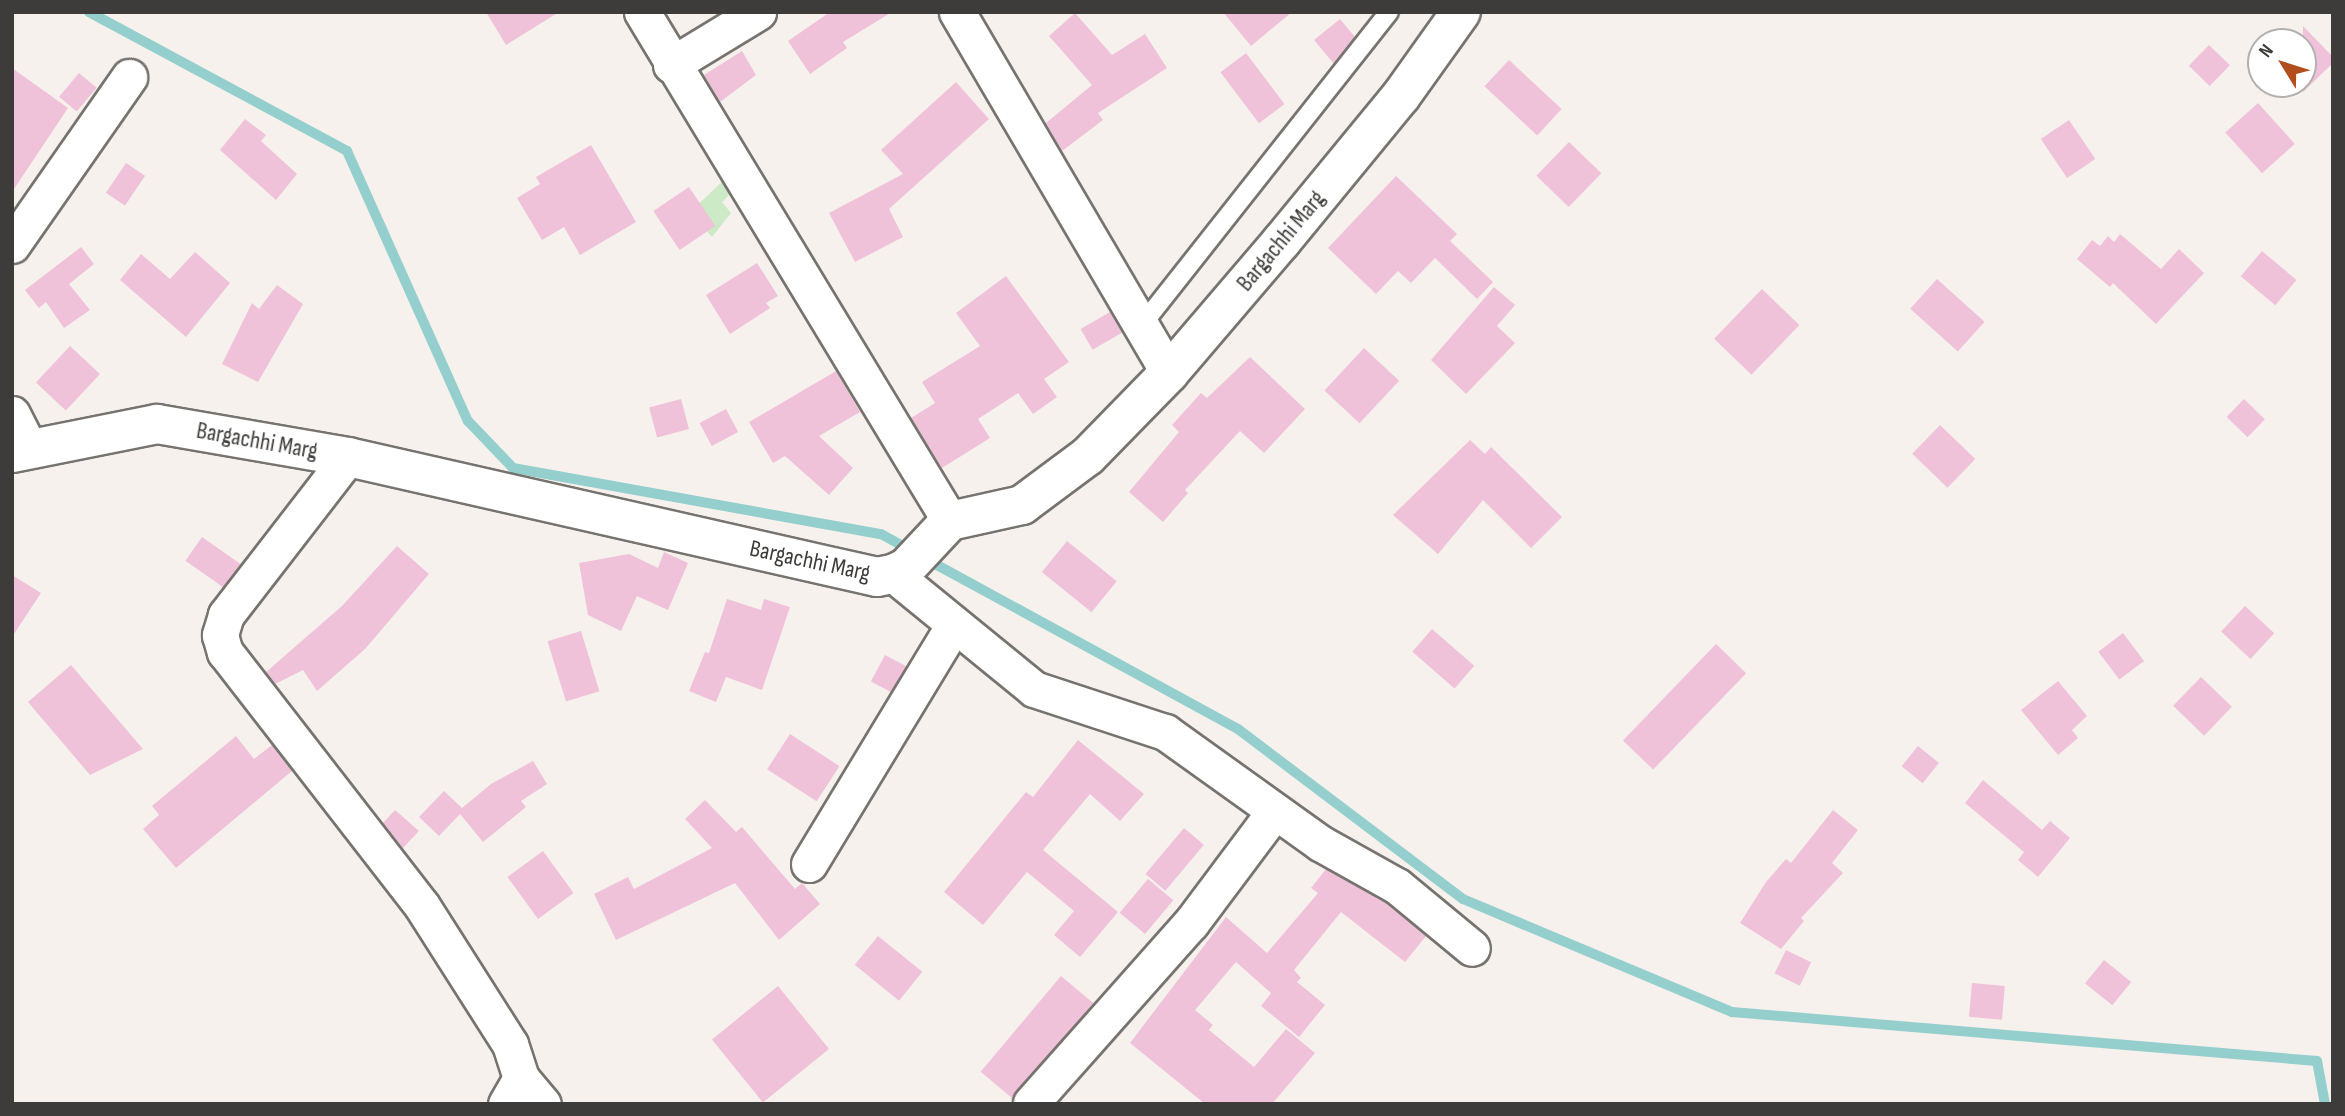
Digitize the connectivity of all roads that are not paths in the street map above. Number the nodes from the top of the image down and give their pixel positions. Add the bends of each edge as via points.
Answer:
1 (642, 12) edge
2 (758, 12) edge
3 (957, 12) edge
4 (1389, 12) edge
5 (1461, 12) edge
6 (671, 65) junction
7 (129, 77) dead end
8 (12, 245) edge
9 (1141, 326) junction
10 (1169, 373) junction
11 (18, 438) edge
12 (348, 457) junction
13 (944, 525) junction
14 (900, 571) junction
15 (954, 625) junction
16 (1274, 812) junction
17 (808, 864) dead end
18 (1472, 948) dead end
19 (523, 1095) edge
20 (1031, 1103) edge

1 - 6 street
2 - 6 street
3 - 9 street
4 - 9 lane
5 - 10 street, Bargachhi Marg via 1401,96
6 - 13 street
7 - 8 street
9 - 10 street
10 - 13 street, Bargachhi Marg via 1088,456 1039,494 1022,505
11 - 12 street, Bargachhi Marg via 157,424
12 - 14 street, Bargachhi Marg via 877,577
12 - 19 street via 226,615 220,635 225,652 422,906 510,1044
13 - 14 street, Bargachhi Marg
14 - 15 street
15 - 16 street via 1034,689 1165,732
15 - 17 street
16 - 18 street via 1397,886
16 - 20 street via 1191,923

